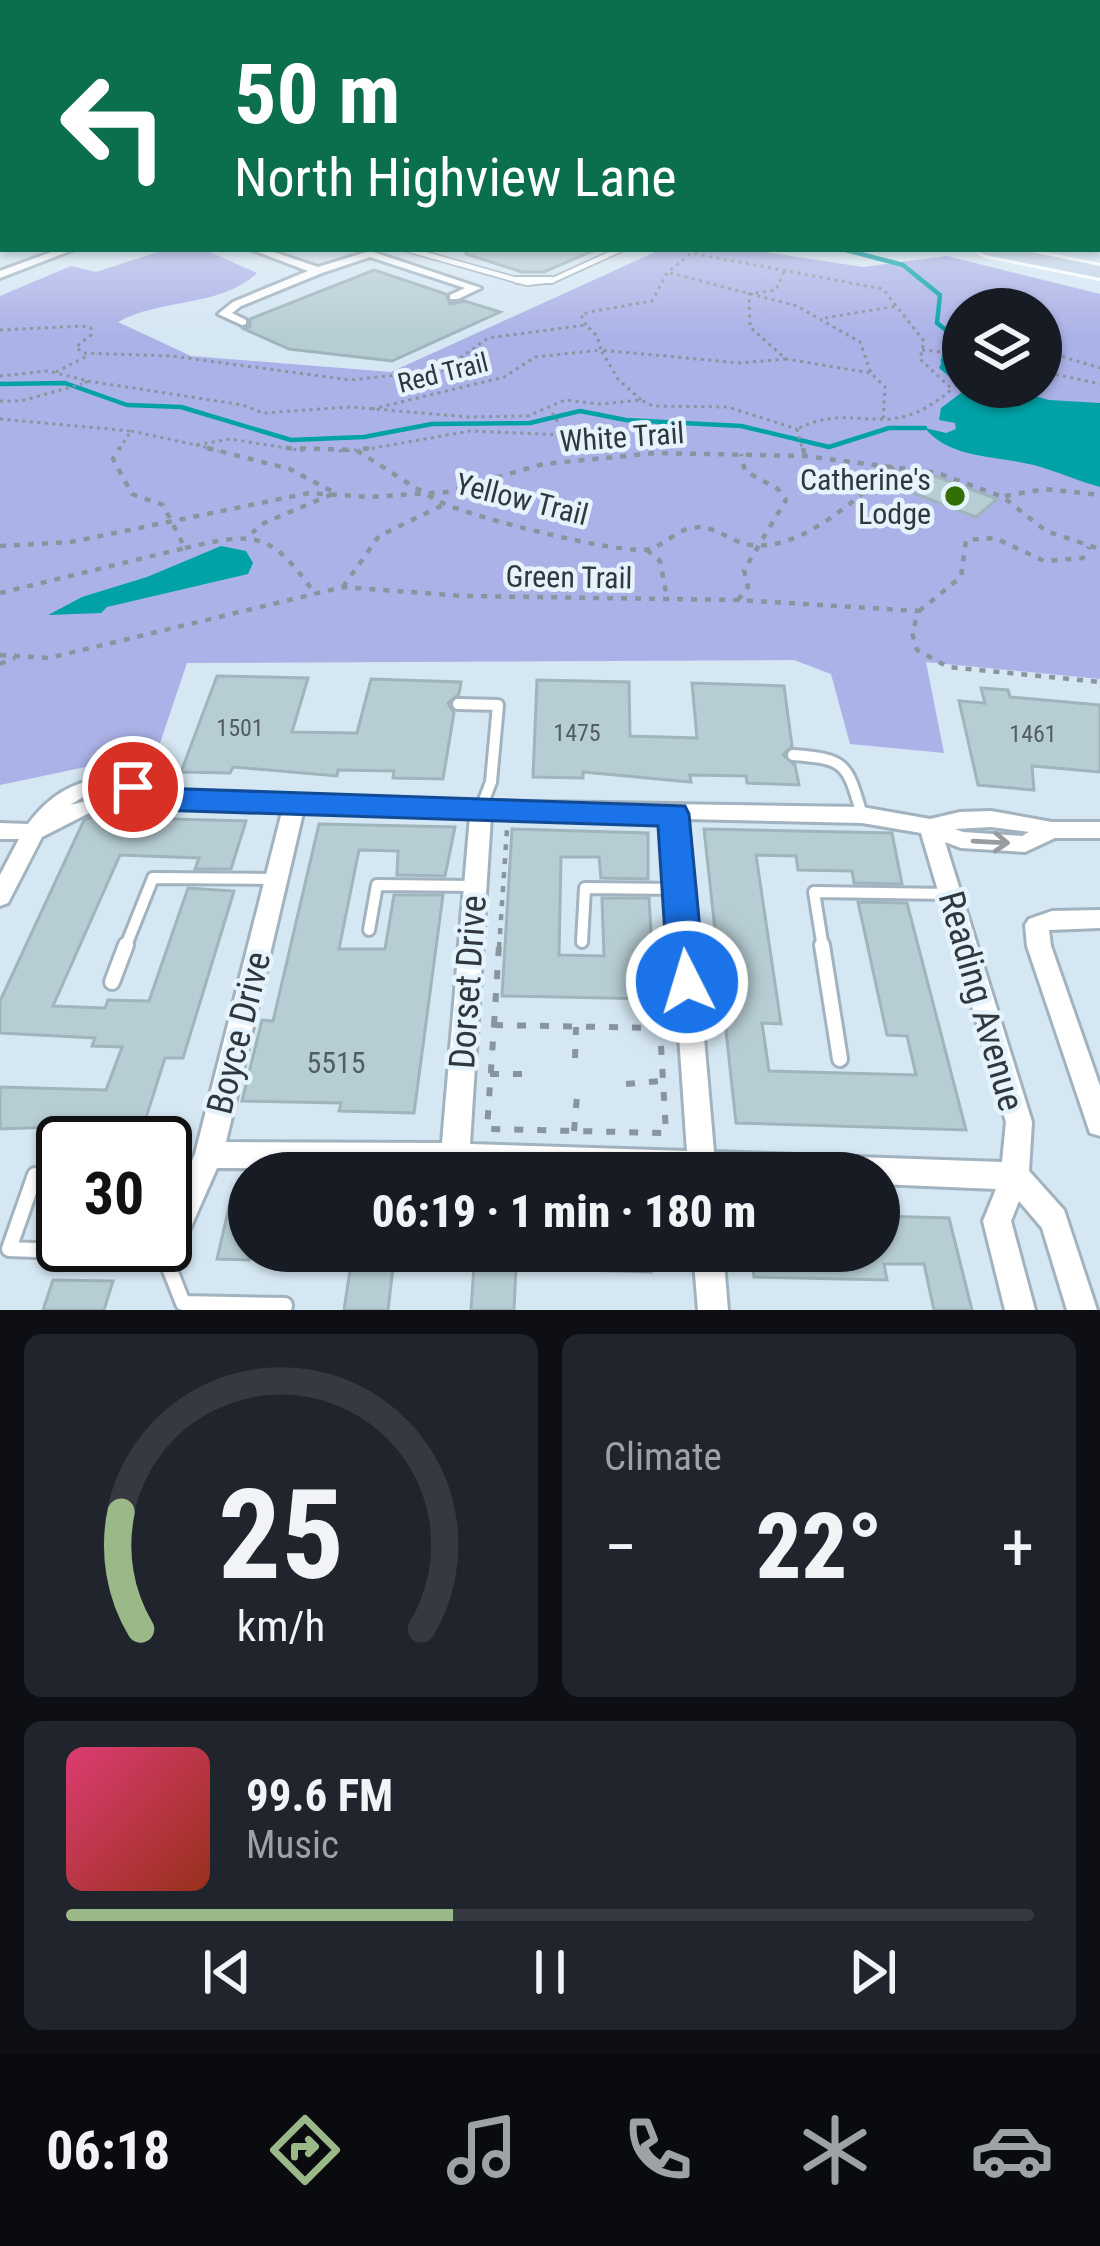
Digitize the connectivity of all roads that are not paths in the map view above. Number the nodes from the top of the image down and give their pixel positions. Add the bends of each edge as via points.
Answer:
1 (38, 252) edge
2 (61, 252) edge
3 (264, 252) edge
4 (417, 252) edge
5 (614, 252) edge
6 (1000, 252) edge
7 (1064, 252) edge
8 (1100, 257) edge
9 (2, 271) edge
10 (318, 271) junction
11 (1100, 272) edge
12 (454, 297) dead end
13 (242, 322) dead end
14 (458, 704) dead end
15 (794, 755) dead end
16 (294, 805) junction
17 (481, 808) junction
18 (674, 814) junction
19 (862, 815) junction
20 (930, 827) junction
21 (1100, 830) edge
22 (0, 831) edge
23 (33, 832) junction
24 (276, 879) junction
25 (475, 886) junction
26 (679, 889) junction
27 (951, 894) junction
28 (0, 897) edge
29 (1100, 919) edge
30 (369, 930) dead end
31 (582, 942) dead end
32 (112, 982) dead end
33 (840, 1059) dead end
34 (1100, 1124) edge
35 (455, 1152) edge
36 (700, 1152) edge
37 (209, 1155) junction
38 (228, 1155) edge
39 (900, 1174) edge
40 (35, 1175) dead end
41 (1015, 1176) junction
42 (192, 1193) edge
43 (36, 1250) edge
44 (171, 1272) edge
45 (710, 1272) edge
46 (284, 1310) edge
47 (713, 1310) edge
48 (1020, 1310) edge
49 (1082, 1310) edge

1 - 9 street
2 - 9 street
3 - 10 street
4 - 5 lane via 527,284
6 - 11 highway
7 - 8 highway
10 - 12 street via 370,254 475,288
10 - 13 street via 224,314
14 - 17 lane via 499,705
15 - 19 lane via 832,758 849,770
16 - 17 street
16 - 23 street via 139,796 84,807
16 - 24 street, Boyce Drive
17 - 18 street
17 - 25 street, Dorset Drive
18 - 19 street
18 - 26 street
19 - 20 street
20 - 21 street via 961,841 1025,844 1052,830
20 - 27 street, Reading Avenue
22 - 23 street
23 - 28 street
24 - 32 lane via 153,878
24 - 37 street, Boyce Drive
25 - 30 lane via 377,885
25 - 35 street, Dorset Drive
26 - 31 lane via 585,888
26 - 36 street
27 - 33 lane via 814,892
27 - 41 street, Reading Avenue via 1018,1122
29 - 34 street via 1036,926
37 - 38 street
37 - 42 street, Boyce Drive
39 - 41 street
40 - 43 lane via 9,1249
41 - 48 street, Reading Avenue via 997,1221
41 - 49 street via 1054,1220
44 - 46 lane via 183,1303
45 - 47 street

